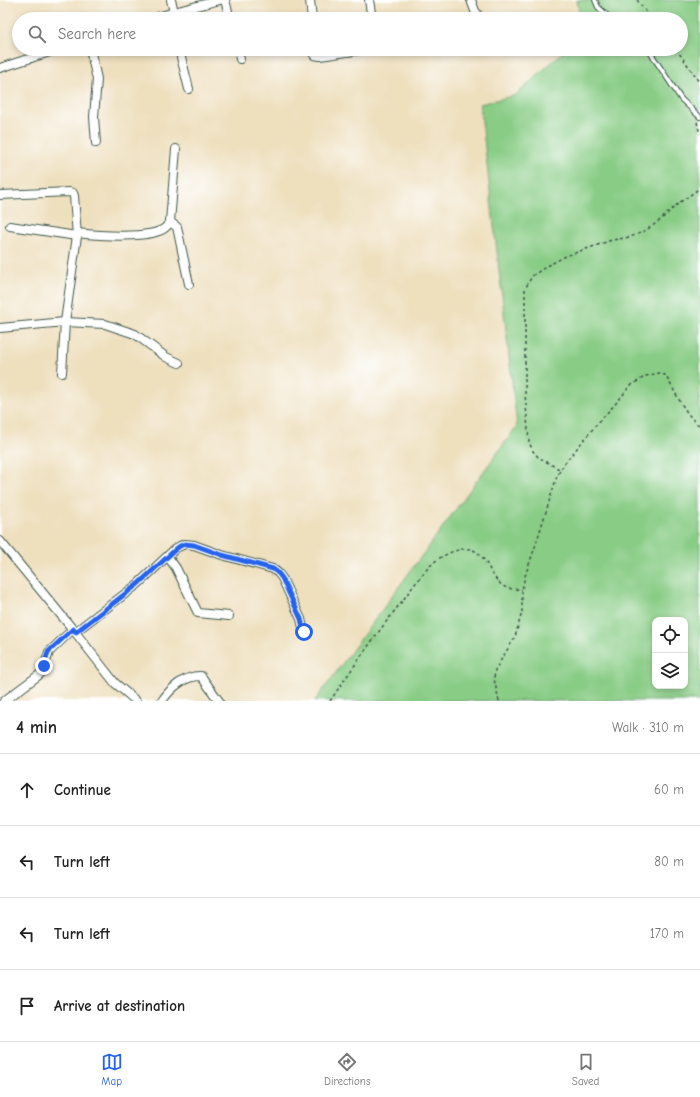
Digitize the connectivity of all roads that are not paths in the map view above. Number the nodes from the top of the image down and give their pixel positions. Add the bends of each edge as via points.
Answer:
1 (171, 0) edge
2 (220, 0) edge
3 (225, 0) edge
4 (310, 0) edge
5 (369, 0) edge
6 (471, 0) edge
7 (595, 0) edge
8 (172, 12) edge
9 (182, 12) edge
10 (228, 12) edge
11 (311, 12) edge
12 (371, 12) edge
13 (476, 12) edge
14 (603, 12) edge
15 (34, 56) edge
16 (92, 56) edge
17 (181, 56) edge
18 (239, 56) edge
19 (653, 56) edge
20 (240, 60) dead end
21 (1, 65) edge
22 (188, 88) dead end
23 (700, 117) edge
24 (96, 143) dead end
25 (176, 149) dead end
26 (0, 195) edge
27 (170, 222) junction
28 (10, 226) dead end
29 (77, 235) junction
30 (189, 284) dead end
31 (66, 322) junction
32 (0, 328) edge
33 (179, 363) dead end
34 (62, 372) dead end
35 (0, 541) edge
36 (168, 557) junction
37 (229, 616) dead end
38 (74, 630) junction
39 (304, 632) dead end
40 (4, 701) edge
41 (136, 701) edge
42 (162, 701) edge
43 (219, 701) edge

1 - 8 street
2 - 9 street
3 - 10 street
4 - 11 street
5 - 12 street
6 - 13 street
7 - 14 lane
15 - 21 street
16 - 24 street via 97,79 94,117
17 - 22 street
18 - 20 street
19 - 23 lane via 681,99
25 - 27 street
26 - 29 street via 73,193
27 - 29 street via 160,230 135,235
27 - 30 street via 177,227
28 - 29 street
29 - 31 street
31 - 32 street
31 - 33 street via 105,324 128,331
31 - 34 street
35 - 38 street
36 - 37 street via 198,613
36 - 38 street via 138,584
36 - 39 street via 180,546 194,545 273,569 282,578 301,619
38 - 40 street via 48,652 39,675
38 - 41 street via 115,683
42 - 43 street via 171,688 196,676 201,676 205,680

